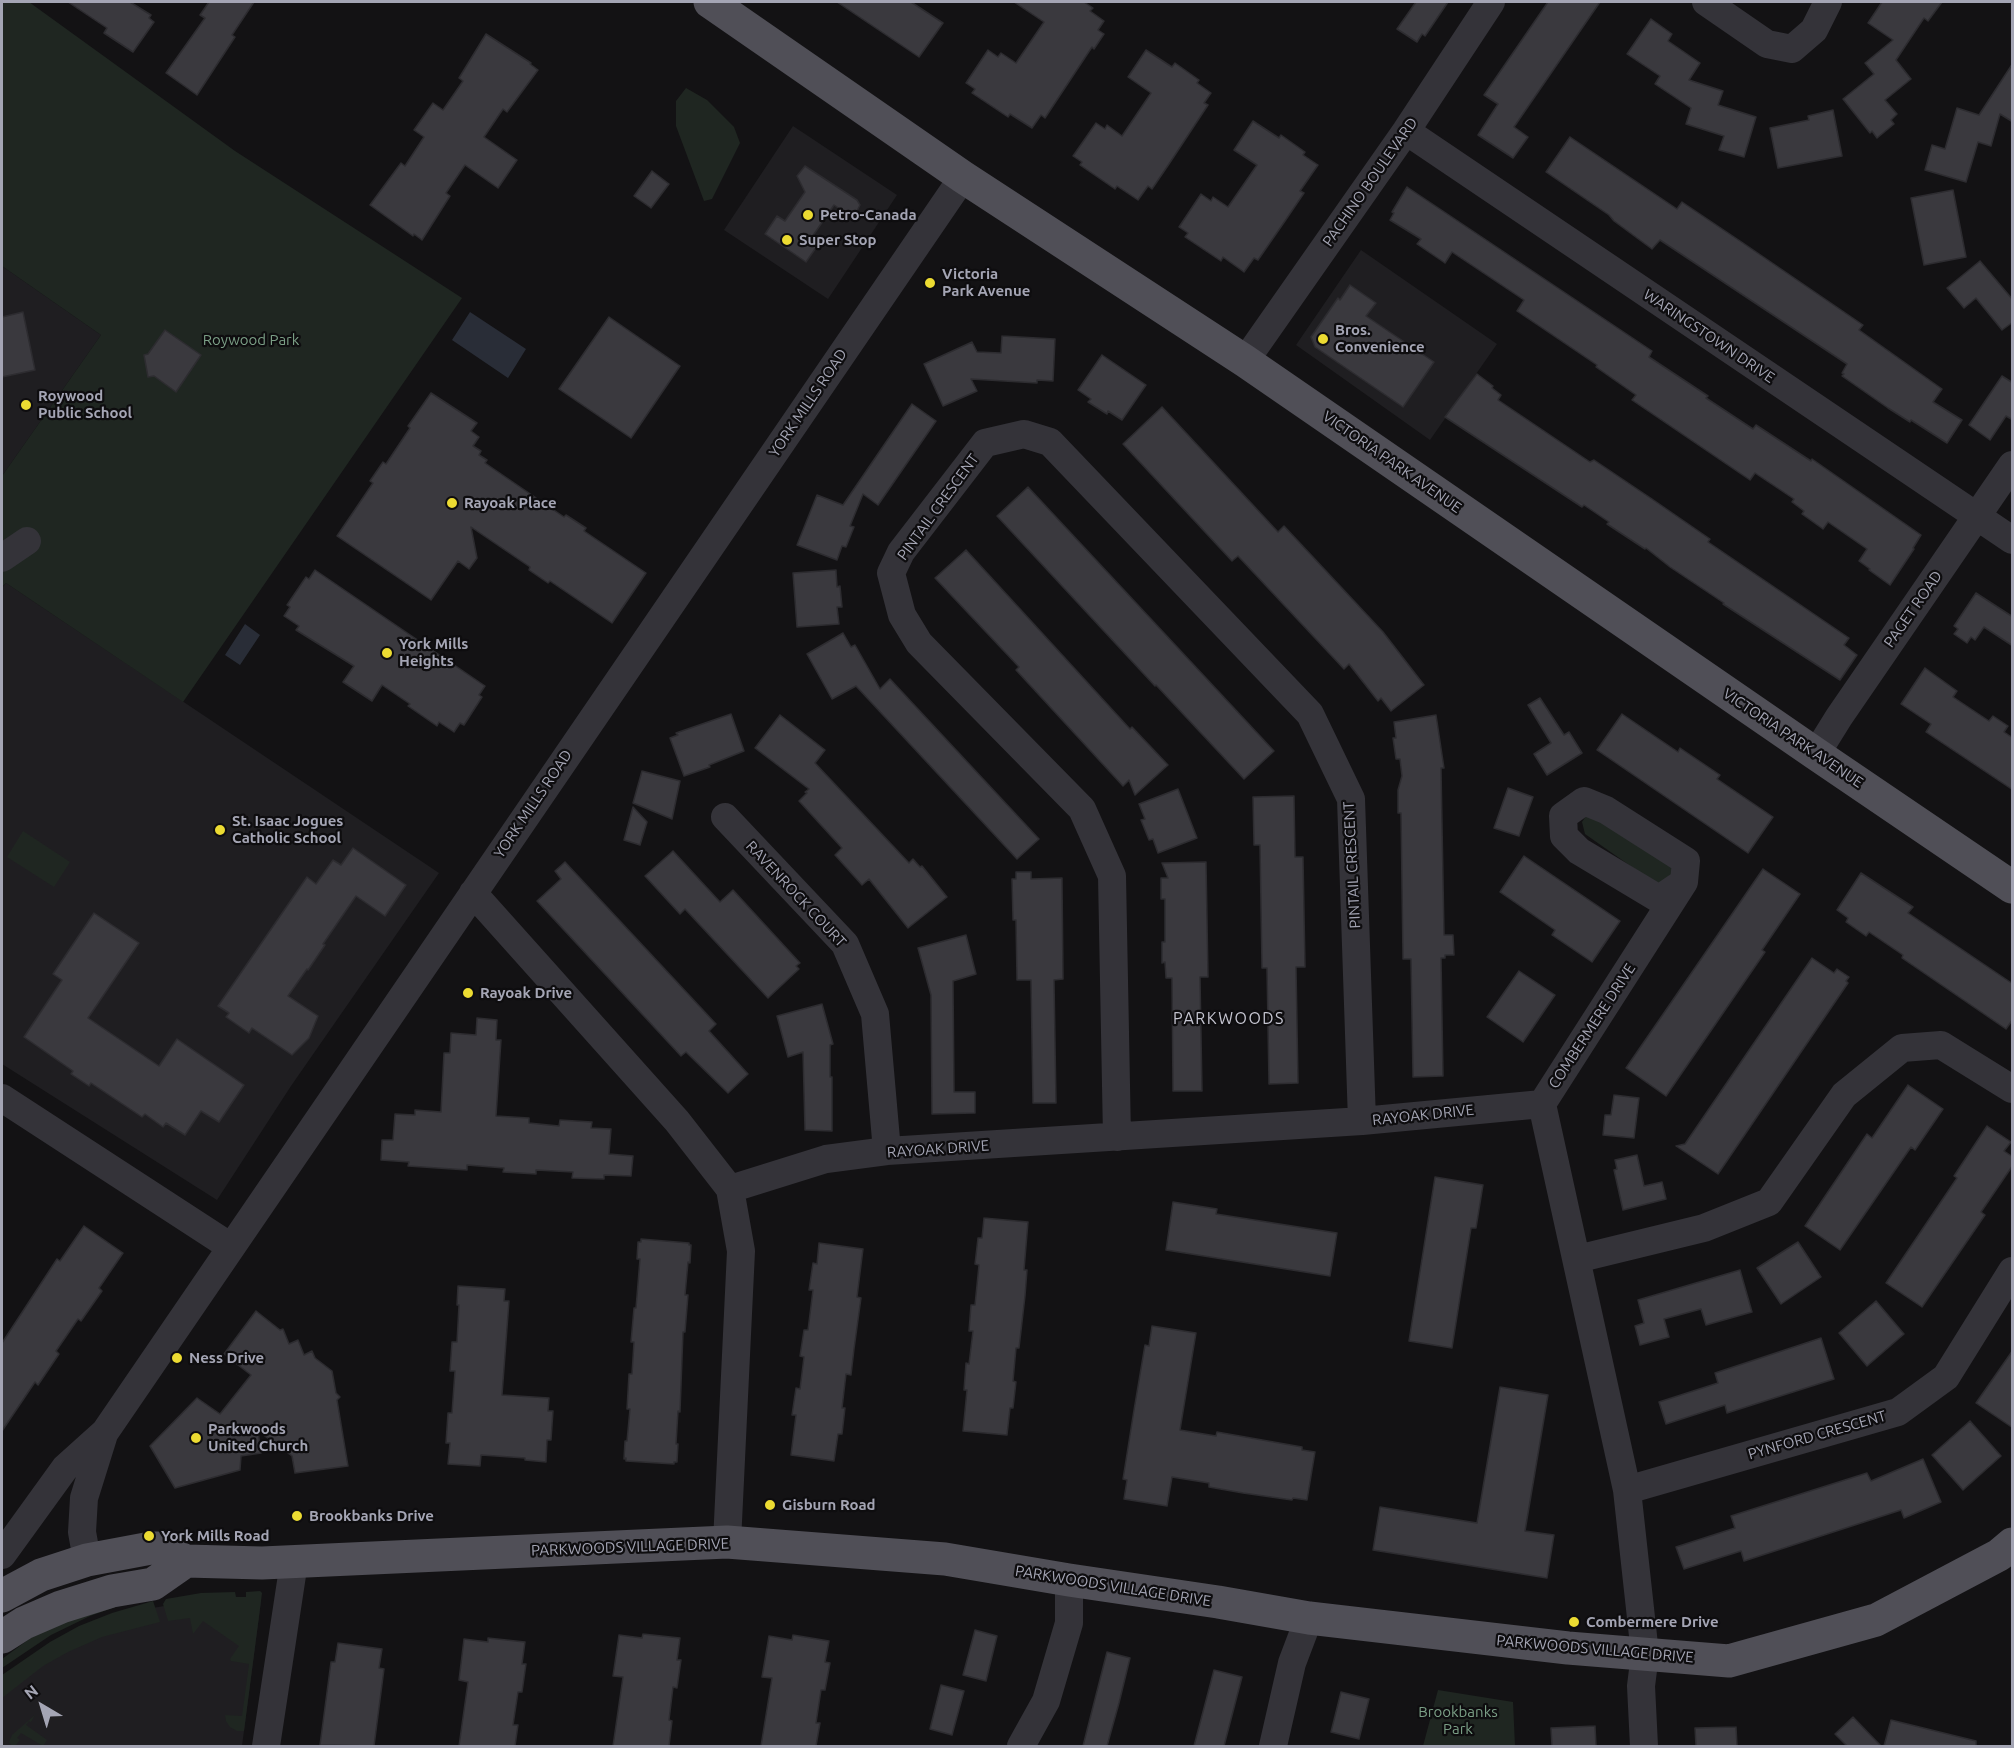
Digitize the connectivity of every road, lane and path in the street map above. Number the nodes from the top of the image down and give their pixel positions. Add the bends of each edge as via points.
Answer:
1 (710, 2) edge
2 (1491, 2) edge
3 (1706, 2) edge
4 (1828, 2) edge
5 (1406, 131) junction
6 (963, 177) junction
7 (1245, 361) junction
8 (2013, 465) edge
9 (1977, 516) junction
10 (2013, 540) edge
11 (27, 542) dead end
12 (2, 558) edge
13 (1816, 754) junction
14 (725, 817) dead end
15 (1684, 882) dead end
16 (2013, 887) edge
17 (473, 893) junction
18 (2013, 1089) edge
19 (2, 1098) edge
20 (1542, 1104) junction
21 (1362, 1121) junction
22 (1117, 1137) junction
23 (887, 1152) junction
24 (730, 1189) junction
25 (231, 1247) junction
26 (1577, 1259) junction
27 (2013, 1271) edge
28 (105, 1432) junction
29 (1627, 1490) junction
30 (727, 1542) junction
31 (2013, 1544) edge
32 (2, 1555) edge
33 (87, 1560) junction
34 (186, 1561) junction
35 (294, 1562) junction
36 (1069, 1580) junction
37 (2, 1596) edge
38 (1309, 1618) junction
39 (2, 1624) edge
40 (2, 1637) edge
41 (1645, 1654) junction
42 (266, 1746) edge
43 (1021, 1746) edge
44 (1273, 1746) edge
45 (1644, 1746) edge

1 - 6 main road, VICTORIA PARK AVENUE
2 - 5 street, PACHINO BOULEVARD
3 - 4 street via 1767,44 1792,49 1814,30
5 - 7 street, PACHINO BOULEVARD
5 - 9 street, WARINGSTOWN DRIVE
6 - 7 main road, VICTORIA PARK AVENUE
6 - 17 street, YORK MILLS ROAD
7 - 13 main road, VICTORIA PARK AVENUE
8 - 9 street, PAGET ROAD
9 - 10 street, WARINGSTOWN DRIVE
9 - 13 street, PAGET ROAD
11 - 12 street
13 - 16 main road, VICTORIA PARK AVENUE
14 - 23 street, RAVENROCK COURT via 845,944 875,1014
15 - 20 street, COMBERMERE DRIVE
17 - 24 street via 677,1120
17 - 25 street, YORK MILLS ROAD
18 - 26 street via 1941,1045 1902,1048 1844,1095 1769,1202 1704,1228
19 - 25 street
20 - 21 street, RAYOAK DRIVE
20 - 26 street, COMBERMERE DRIVE
21 - 22 street, RAYOAK DRIVE
21 - 22 street, PINTAIL CRESCENT via 1351,799 1310,714 1050,442 1024,434 985,443 901,552 891,573 902,615 919,643 1082,809 1112,876
22 - 23 street, RAYOAK DRIVE
23 - 24 street, RAYOAK DRIVE via 826,1160
24 - 30 street via 741,1251
25 - 28 street, YORK MILLS ROAD
26 - 29 street, COMBERMERE DRIVE
27 - 29 street, PYNFORD CRESCENT via 1946,1377 1898,1412
28 - 32 street, YORK MILLS ROAD via 65,1468
28 - 33 street, YORK MILLS ROAD via 84,1498 82,1532
29 - 41 street, COMBERMERE DRIVE
30 - 35 main road, PARKWOODS VILLAGE DRIVE
30 - 36 main road, PARKWOODS VILLAGE DRIVE via 945,1559
31 - 41 main road, PARKWOODS VILLAGE DRIVE via 1876,1620 1729,1661
33 - 34 main road, PARKWOODS VILLAGE DRIVE via 158,1548
33 - 37 main road via 41,1575
33 - 39 main road via 55,1593
34 - 35 main road, PARKWOODS VILLAGE DRIVE
34 - 40 main road via 153,1584 92,1597 24,1623
35 - 42 street
36 - 38 main road, PARKWOODS VILLAGE DRIVE
36 - 43 street via 1069,1623 1046,1701
38 - 41 main road, PARKWOODS VILLAGE DRIVE
38 - 44 street via 1292,1663
41 - 45 street, COMBERMERE DRIVE via 1641,1686

